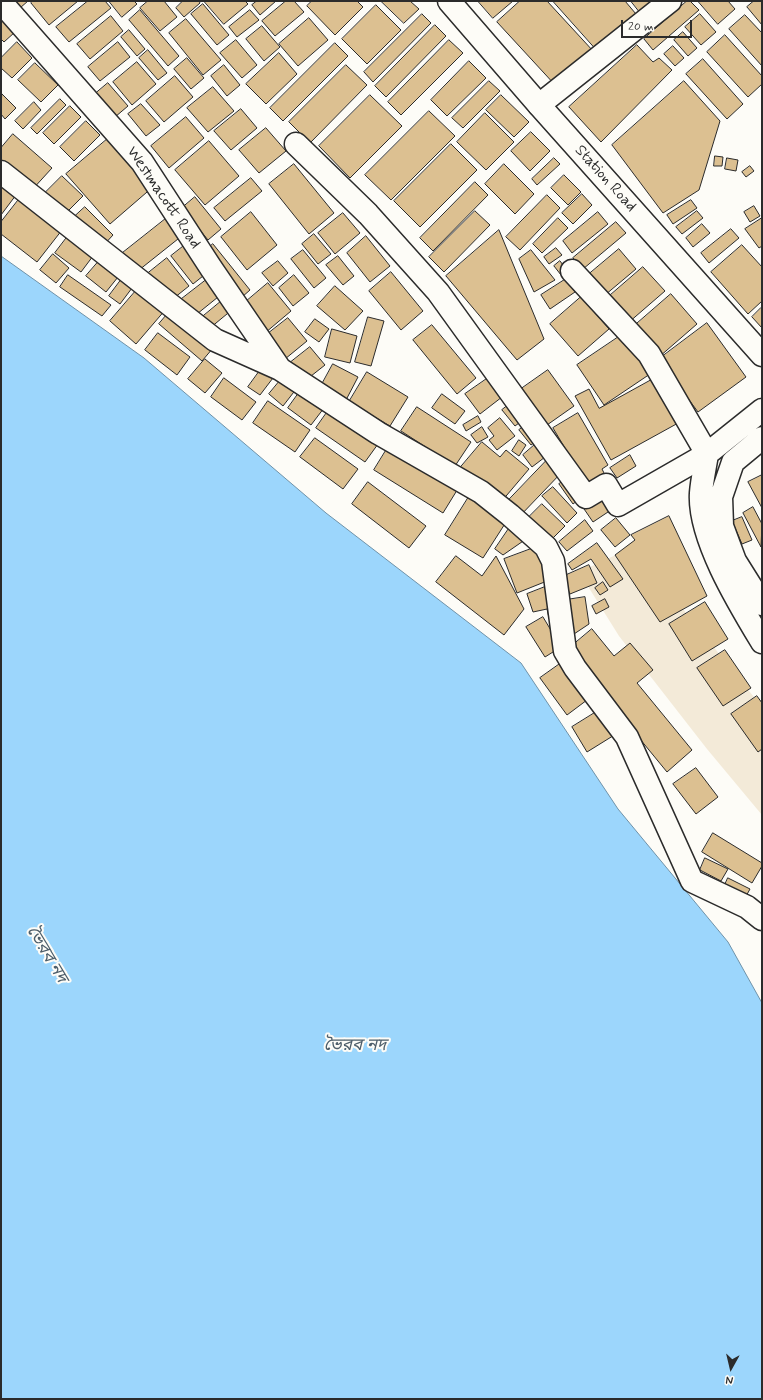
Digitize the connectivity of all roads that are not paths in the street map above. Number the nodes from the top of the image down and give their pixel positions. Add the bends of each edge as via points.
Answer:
1 (449, 1) edge
2 (670, 1) edge
3 (1, 2) edge
4 (539, 105) junction
5 (296, 144) dead end
6 (1, 172) edge
7 (572, 271) dead end
8 (762, 355) edge
9 (280, 369) junction
10 (762, 410) edge
11 (762, 438) edge
12 (707, 454) junction
13 (762, 604) edge
14 (762, 642) edge
15 (762, 919) edge

1 - 4 street, Station Road
2 - 4 street
3 - 9 street, Westmacott Road via 142,162
4 - 8 street, Station Road
5 - 12 street via 368,214 438,292 586,497 606,485 618,506
6 - 9 street via 215,340
7 - 12 street via 649,354
9 - 15 street via 378,433 481,492 546,547 553,561 564,651 627,737 692,881 747,907
10 - 12 street
11 - 13 street via 733,462 721,497 722,526 735,561
12 - 14 street via 701,494 705,527 743,610

